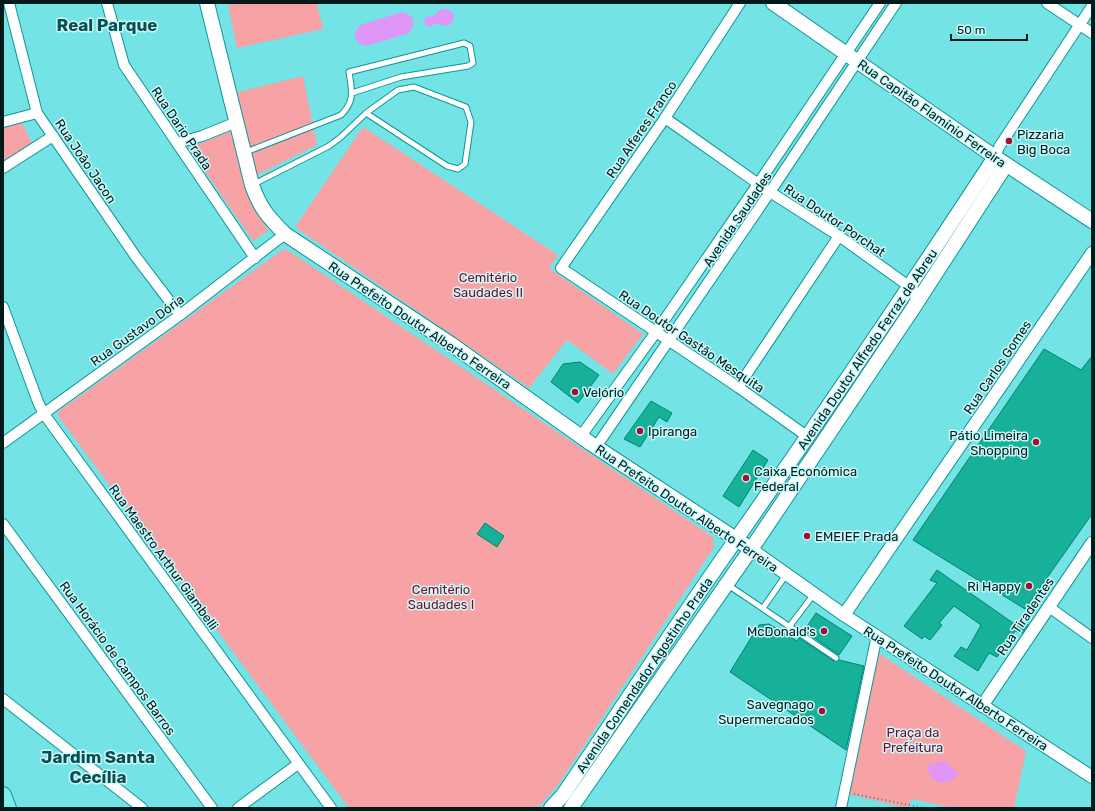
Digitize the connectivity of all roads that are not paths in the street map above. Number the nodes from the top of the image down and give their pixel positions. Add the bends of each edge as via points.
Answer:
1 (9, 3) edge
2 (107, 3) edge
3 (207, 3) edge
4 (740, 3) edge
5 (773, 3) edge
6 (880, 3) edge
7 (896, 3) edge
8 (1047, 3) edge
9 (1092, 6) edge
10 (1080, 24) junction
11 (1092, 33) edge
12 (852, 57) junction
13 (352, 93) junction
14 (37, 113) junction
15 (366, 113) junction
16 (665, 118) junction
17 (3, 122) edge
18 (237, 122) junction
19 (53, 136) junction
20 (177, 143) junction
21 (244, 153) junction
22 (1001, 161) junction
23 (3, 168) edge
24 (758, 184) junction
25 (252, 185) junction
26 (770, 192) junction
27 (1092, 221) edge
28 (285, 234) junction
29 (839, 236) junction
30 (1092, 254) edge
31 (255, 258) junction
32 (561, 268) joint
33 (910, 287) junction
34 (3, 307) edge
35 (912, 310) junction
36 (180, 315) junction
37 (656, 332) junction
38 (669, 341) junction
39 (738, 387) junction
40 (44, 414) junction
41 (581, 436) junction
42 (808, 437) junction
43 (3, 443) edge
44 (596, 447) junction
45 (3, 524) edge
46 (736, 540) junction
47 (1092, 543) edge
48 (751, 549) junction
49 (786, 574) junction
50 (727, 584) junction
51 (814, 594) junction
52 (1049, 607) junction
53 (763, 608) junction
54 (844, 615) junction
55 (789, 627) junction
56 (877, 636) junction
57 (1092, 638) edge
58 (836, 658) dead end
59 (3, 699) edge
60 (982, 706) junction
61 (298, 764) junction
62 (1092, 777) edge
63 (3, 795) edge
64 (8, 808) edge
65 (142, 808) edge
66 (212, 808) edge
67 (238, 808) edge
68 (331, 808) edge
69 (551, 808) edge
70 (571, 808) edge
71 (841, 808) edge

1 - 14 street, Rua João Jacon
2 - 20 street, Rua Dario Prada via 124,65
3 - 18 main road, Rua Prefeito Doutor Alberto Ferreira
4 - 16 street, Rua Alferes Franco
5 - 12 main road, Rua Capitão Flamínio Ferreira
6 - 12 street, Avenida Saudades
7 - 12 street, Avenida Saudades
8 - 10 street
9 - 10 street
10 - 11 street
10 - 22 street via 999,147
12 - 22 main road, Rua Capitão Flamínio Ferreira
12 - 24 street, Avenida Saudades
12 - 26 street, Avenida Saudades
13 - 13 lane via 401,78 468,66 473,63 470,46 464,43 349,72
13 - 21 lane via 349,107 340,115
14 - 17 street
14 - 19 street, Rua João Jacon
15 - 15 lane via 398,90 414,87 466,107 471,122 466,164 458,169 447,166
15 - 25 lane via 329,146
16 - 24 street, Rua Doutor Porchat
16 - 32 street, Rua Alferes Franco
18 - 20 street
18 - 21 main road, Rua Prefeito Doutor Alberto Ferreira
19 - 23 street
19 - 36 street, Rua João Jacon via 136,257
20 - 31 street, Rua Dario Prada
21 - 25 main road, Rua Prefeito Doutor Alberto Ferreira
22 - 27 main road, Rua Capitão Flamínio Ferreira
22 - 33 main road, Avenida Doutor Alfredo Ferraz de Abreu
22 - 35 main road, Avenida Doutor Alfredo Ferraz de Abreu
24 - 26 street, Rua Doutor Porchat
24 - 37 street, Avenida Saudades
25 - 28 main road, Rua Prefeito Doutor Alberto Ferreira via 268,218
26 - 29 street, Rua Doutor Porchat
26 - 38 street, Avenida Saudades
28 - 31 street, Rua Gustavo Dória
28 - 41 main road, Rua Prefeito Doutor Alberto Ferreira via 451,344
29 - 33 street, Rua Doutor Porchat
29 - 39 street
30 - 54 street, Rua Carlos Gomes
31 - 36 street, Rua Gustavo Dória
32 - 37 street, Rua Doutor Gastão Mesquita
33 - 35 street via 915,290 916,296
33 - 42 main road, Avenida Doutor Alfredo Ferraz de Abreu
34 - 40 street, Rua Maestro Arthur Giambelli
35 - 48 main road, Avenida Doutor Alfredo Ferraz de Abreu
36 - 40 street, Rua Gustavo Dória
37 - 38 street, Rua Doutor Gastão Mesquita
37 - 41 street, Avenida Saudades
38 - 39 street, Rua Doutor Gastão Mesquita
38 - 44 street, Avenida Saudades
39 - 42 street, Rua Doutor Gastão Mesquita
40 - 43 street, Rua Gustavo Dória
40 - 61 street, Rua Maestro Arthur Giambelli
41 - 44 main road, Rua Prefeito Doutor Alberto Ferreira
42 - 46 main road, Avenida Doutor Alfredo Ferraz de Abreu
44 - 46 main road, Rua Prefeito Doutor Alberto Ferreira
45 - 66 street, Rua Horácio de Campos Barros
46 - 48 main road, Rua Prefeito Doutor Alberto Ferreira
46 - 69 main road, Avenida Comendador Agostinho Prada via 563,796
47 - 52 street, Rua Tiradentes
48 - 49 street, Rua Prefeito Doutor Alberto Ferreira
48 - 50 main road, Avenida Comendador Agostinho Prada
49 - 51 street, Rua Prefeito Doutor Alberto Ferreira
49 - 53 lane
50 - 53 lane
50 - 70 main road, Avenida Comendador Agostinho Prada
51 - 54 street, Rua Prefeito Doutor Alberto Ferreira
51 - 55 lane
52 - 57 street
52 - 60 street, Rua Tiradentes
53 - 55 lane
54 - 56 street, Rua Prefeito Doutor Alberto Ferreira
55 - 58 lane
56 - 60 street, Rua Prefeito Doutor Alberto Ferreira
56 - 71 street
59 - 65 street
60 - 62 street, Rua Prefeito Doutor Alberto Ferreira
61 - 67 street
61 - 68 street, Rua Maestro Arthur Giambelli
63 - 64 main road

